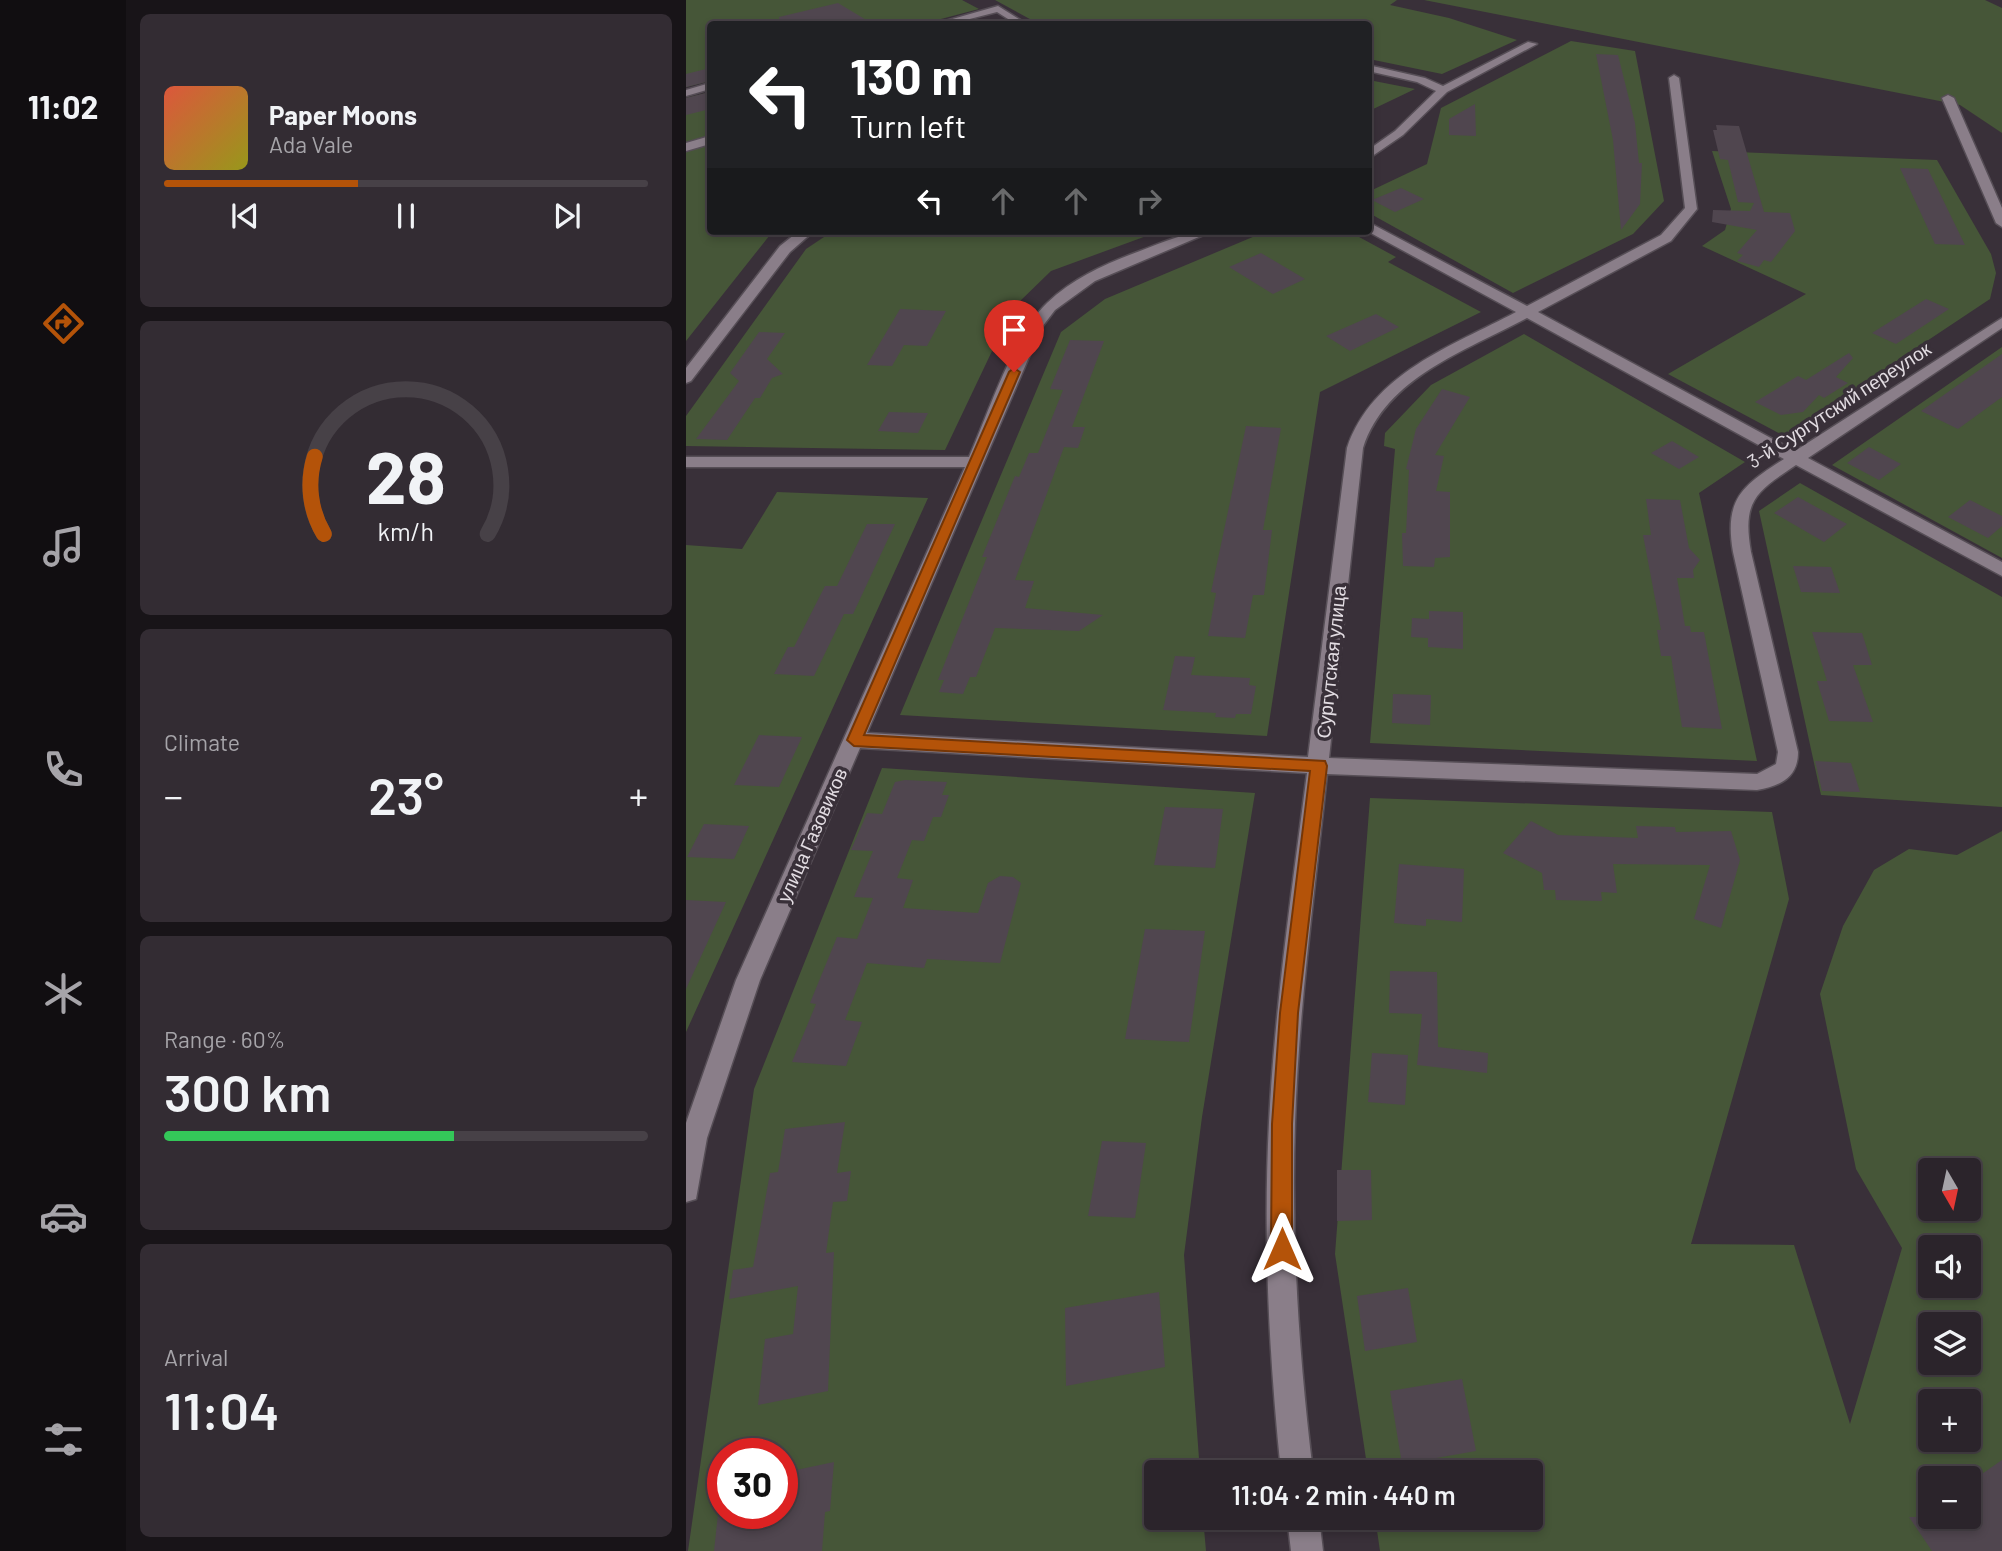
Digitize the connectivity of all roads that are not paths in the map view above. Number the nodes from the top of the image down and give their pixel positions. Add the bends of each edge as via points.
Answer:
1 (952, 21) edge
2 (1017, 21) edge
3 (1532, 44) dead end
4 (1372, 69) edge
5 (1674, 78) dead end
6 (707, 87) edge
7 (1443, 90) junction
8 (686, 93) edge
9 (1948, 98) dead end
10 (707, 142) edge
11 (686, 147) edge
12 (1372, 153) edge
13 (2002, 223) edge
14 (1372, 228) edge
15 (802, 235) edge
16 (1196, 235) edge
17 (1523, 312) junction
18 (2002, 322) edge
19 (686, 378) edge
20 (1795, 459) junction
21 (686, 462) edge
22 (973, 463) junction
23 (2002, 570) edge
24 (854, 740) junction
25 (1319, 766) junction
26 (686, 1189) edge
27 (1296, 1460) edge
28 (1305, 1530) edge
29 (1307, 1551) edge

1 - 2 street via 998,9
3 - 7 street
4 - 7 street
5 - 17 street, Сургутская улица via 1691,209 1681,224 1655,244
6 - 8 street
7 - 12 street
9 - 13 street
10 - 11 street
14 - 17 street
15 - 19 street via 785,249
16 - 22 street, улица Газовиков via 1101,274 1047,308
17 - 20 street
17 - 25 street, Сургутская улица via 1397,384 1371,410 1361,428
18 - 20 street, 3-й Сургутский переулок
20 - 23 street
20 - 25 street, 3-й Сургутский переулок via 1743,498 1737,525 1788,752 1784,772 1757,782
21 - 22 street
22 - 24 street, улица Газовиков
24 - 25 street
24 - 26 street, улица Газовиков via 748,980 694,1138
25 - 27 street, Сургутская улица via 1289,1013 1282,1124 1282,1262
28 - 29 street

